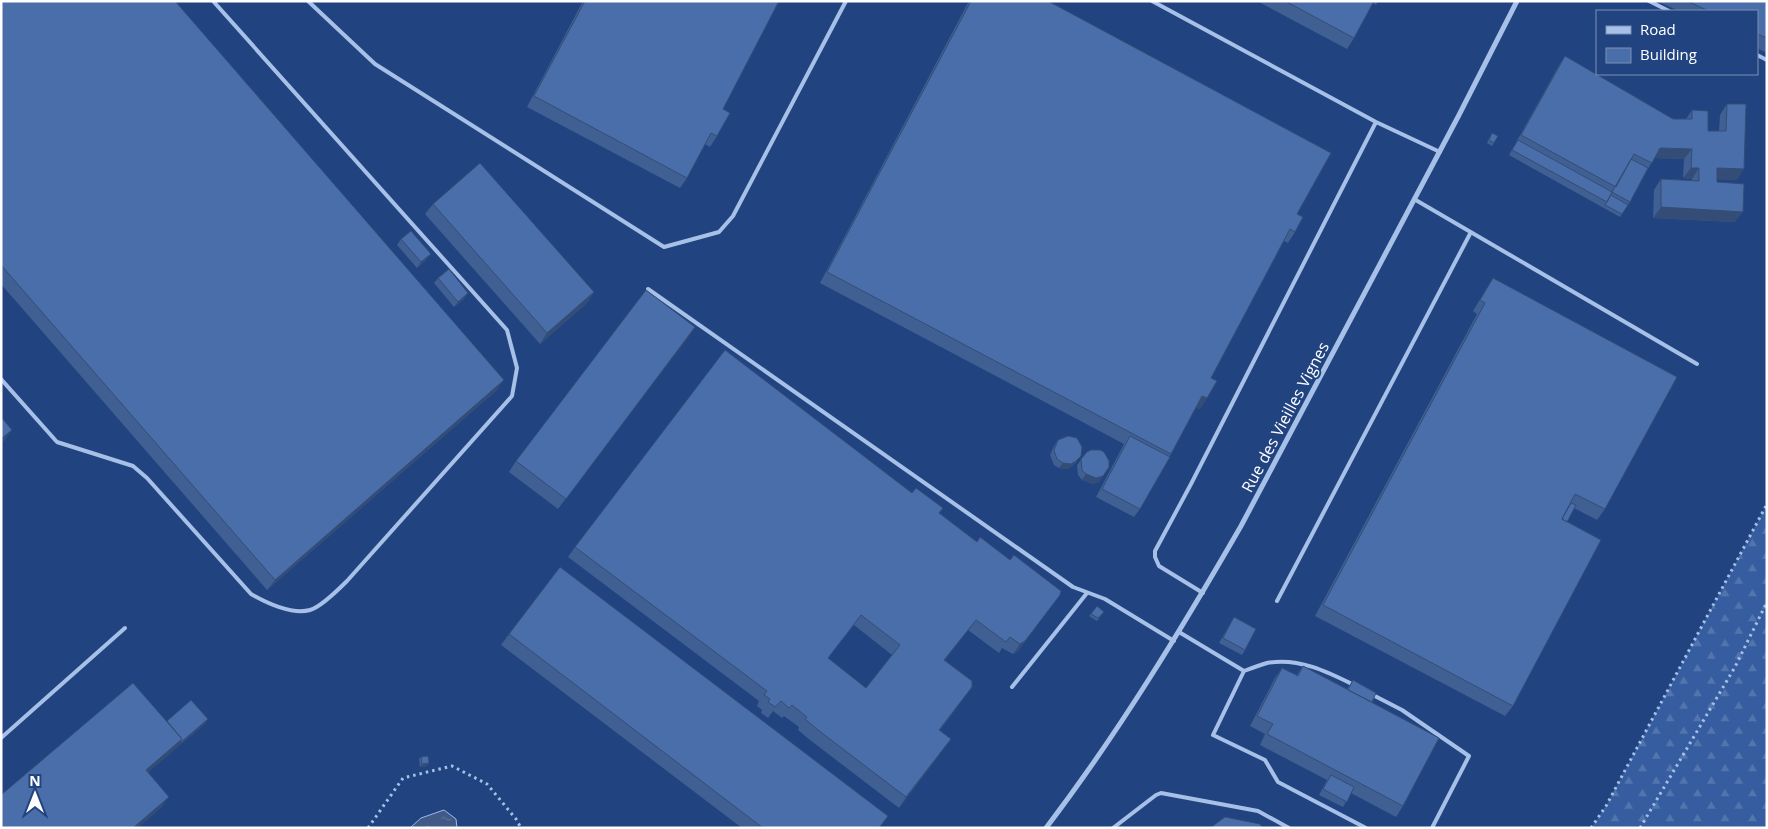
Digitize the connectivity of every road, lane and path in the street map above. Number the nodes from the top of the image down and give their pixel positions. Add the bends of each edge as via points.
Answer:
1 (213, 1) edge
2 (308, 1) edge
3 (846, 1) edge
4 (1152, 1) edge
5 (1517, 1) edge
6 (1649, 1) edge
7 (1667, 10) edge
8 (1376, 122) junction
9 (1440, 152) junction
10 (1414, 199) junction
11 (1471, 232) junction
12 (648, 289) edge
13 (1697, 364) dead end
14 (1, 379) edge
15 (1767, 504) edge
16 (1087, 593) junction
17 (1203, 593) junction
18 (1277, 600) dead end
19 (1767, 602) edge
20 (125, 628) dead end
21 (1179, 632) junction
22 (1174, 641) junction
23 (1244, 671) junction
24 (1012, 687) dead end
25 (1358, 687) edge
26 (1367, 692) edge
27 (1, 738) edge
28 (368, 828) edge
29 (521, 828) edge
30 (1046, 828) edge
31 (1113, 828) edge
32 (1289, 828) edge
33 (1366, 828) edge
34 (1432, 828) edge
35 (1591, 828) edge
36 (1640, 828) edge

1 - 14 lane via 507,330 518,368 512,396 347,581 310,610 288,610 251,594 133,466 57,442
2 - 3 lane via 375,64 664,247 719,232 733,216
4 - 8 lane
5 - 9 street, Rue des Vieilles Vignes
6 - 7 lane
8 - 9 lane
8 - 17 lane via 1157,545 1155,557 1159,566
9 - 10 street, Rue des Vieilles Vignes
10 - 11 lane
10 - 17 street, Rue des Vieilles Vignes
11 - 13 lane
11 - 18 lane
12 - 16 lane via 1073,587
15 - 35 path via 1606,806
16 - 22 lane via 1105,598
16 - 24 lane
17 - 21 street, Rue des Vieilles Vignes
19 - 36 path via 1735,667
20 - 27 lane
21 - 22 street, Rue des Vieilles Vignes
21 - 23 lane
22 - 30 street, Rue des Vieilles Vignes via 1115,732
23 - 25 lane via 1286,661 1322,669
23 - 33 lane via 1213,735 1265,760 1278,782
26 - 34 lane via 1402,710 1469,756
28 - 29 path via 403,778 452,766 487,784
31 - 32 lane via 1162,793 1258,811

